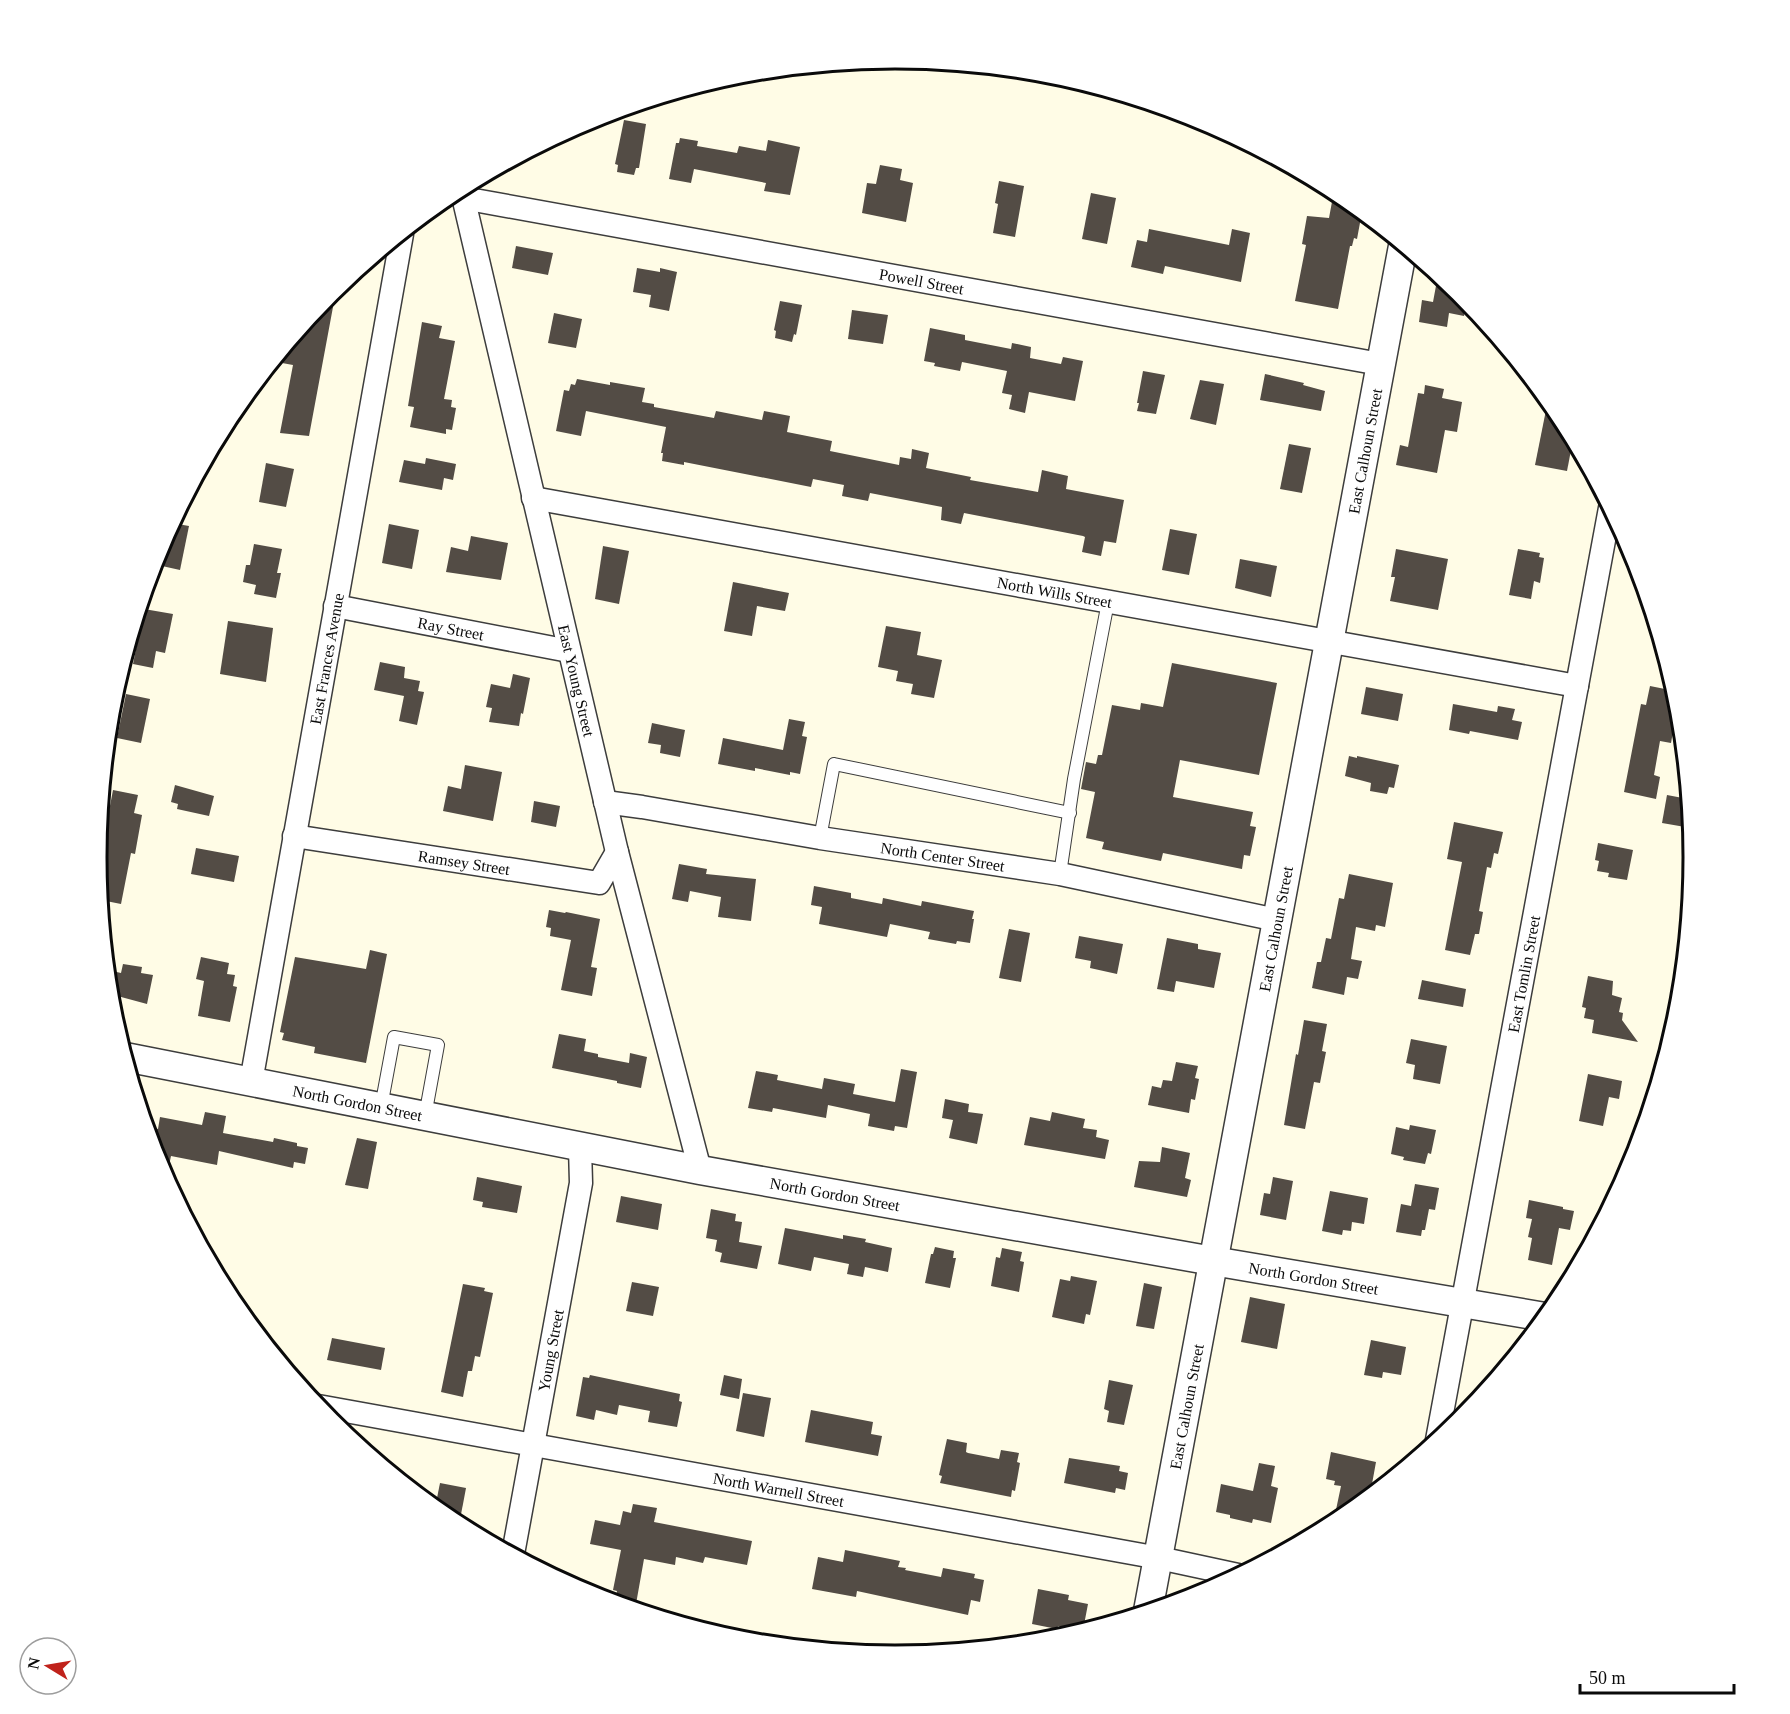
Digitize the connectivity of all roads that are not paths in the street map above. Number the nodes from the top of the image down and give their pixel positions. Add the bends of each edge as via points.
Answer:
1 (469, 194) edge
2 (463, 198) edge
3 (400, 244) edge
4 (1401, 254) edge
5 (1380, 364) junction
6 (533, 498) junction
7 (1608, 521) edge
8 (1108, 602) junction
9 (335, 606) junction
10 (1329, 641) junction
11 (569, 651) junction
12 (1576, 686) junction
13 (605, 802) junction
14 (1070, 813) junction
15 (294, 836) junction
16 (820, 838) junction
17 (617, 852) junction
18 (1060, 874) junction
19 (1277, 920) junction
20 (134, 1060) edge
21 (251, 1082) junction
22 (381, 1107) junction
23 (425, 1116) junction
24 (580, 1147) junction
25 (700, 1170) junction
26 (1213, 1261) junction
27 (1463, 1303) junction
28 (1535, 1315) edge
29 (333, 1409) edge
30 (1440, 1426) edge
31 (532, 1445) junction
32 (514, 1546) edge
33 (1159, 1558) junction
34 (1225, 1572) edge
35 (1150, 1602) edge

1 - 5 street, Powell Street
2 - 6 street, East Young Street
3 - 9 street, East Frances Avenue
4 - 5 street, East Calhoun Street
5 - 10 street, East Calhoun Street
6 - 8 street, North Wills Street
6 - 11 street, East Young Street
7 - 12 street, East Tomlin Street
8 - 10 street, North Wills Street
8 - 14 lane
9 - 11 street, Ray Street
9 - 15 street, East Frances Avenue
10 - 12 street, North Wills Street
10 - 19 street, East Calhoun Street
11 - 13 street, East Young Street
12 - 27 street, East Tomlin Street
13 - 16 street, North Center Street
13 - 17 street, East Young Street
14 - 16 lane via 834,764
14 - 18 lane
15 - 17 street, Ramsey Street via 600,883
15 - 21 street, East Frances Avenue
16 - 18 street, North Center Street
17 - 25 street, East Young Street
18 - 19 street, North Center Street
19 - 26 street, East Calhoun Street
20 - 21 street, North Gordon Street
21 - 22 street, North Gordon Street
22 - 23 street, North Gordon Street
22 - 23 lane via 394,1037 438,1045
23 - 24 street, North Gordon Street
24 - 25 street, North Gordon Street
24 - 31 street, Young Street via 582,1183
25 - 26 street, North Gordon Street
26 - 27 street, North Gordon Street
26 - 33 street, East Calhoun Street
27 - 28 street, North Gordon Street
27 - 30 street, East Tomlin Street
29 - 31 street, North Warnell Street
31 - 32 street, Young Street
31 - 33 street, North Warnell Street
33 - 34 street, North Warnell Street
33 - 35 street, East Calhoun Street

